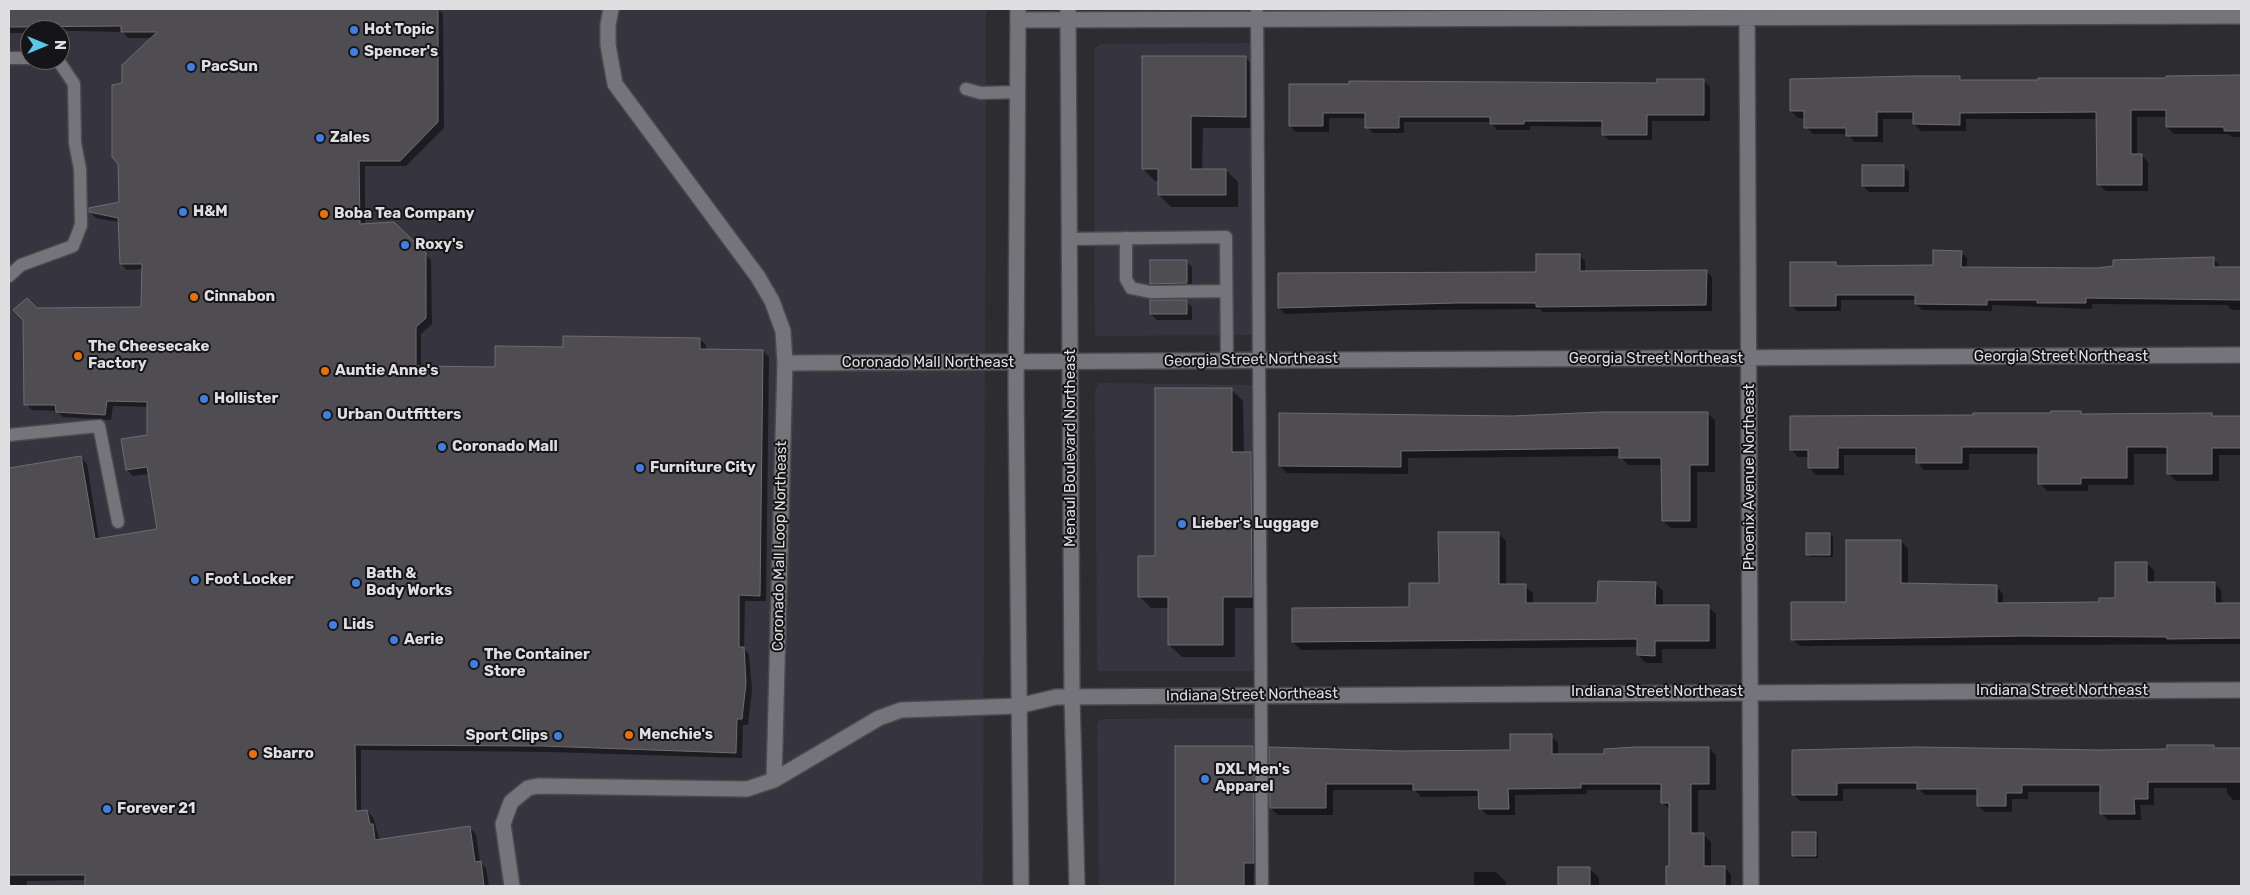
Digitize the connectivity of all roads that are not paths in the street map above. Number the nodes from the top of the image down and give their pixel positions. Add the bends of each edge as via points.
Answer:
1 (611, 9) edge
2 (1747, 13) edge
3 (1068, 14) edge
4 (1257, 14) edge
5 (1018, 15) edge
6 (2241, 16) edge
7 (64, 70) edge
8 (966, 89) dead end
9 (1018, 92) junction
10 (1126, 238) junction
11 (1070, 239) junction
12 (9, 276) edge
13 (1226, 291) junction
14 (2241, 355) edge
15 (1260, 359) junction
16 (1749, 359) junction
17 (1227, 360) junction
18 (785, 363) junction
19 (1016, 363) junction
20 (1071, 363) junction
21 (9, 435) edge
22 (118, 522) dead end
23 (2241, 690) edge
24 (1751, 692) junction
25 (1263, 695) junction
26 (1072, 697) junction
27 (1018, 706) junction
28 (774, 780) junction
29 (512, 886) edge
30 (1021, 886) edge
31 (1077, 886) edge
32 (1262, 886) edge
33 (1751, 886) edge

1 - 18 street, Coronado Mall Loop Northeast via 608,45 615,84 762,283 781,324
2 - 4 street
2 - 6 street
2 - 16 street, Phoenix Avenue Northeast
3 - 4 street
3 - 5 street
3 - 11 street, Menaul Boulevard Northeast
4 - 15 lane
5 - 9 street
7 - 12 lane via 74,84 82,226 74,246 21,266
8 - 9 lane via 981,93
9 - 19 street
10 - 11 lane
10 - 13 lane via 1126,279 1131,288 1150,292
10 - 13 lane via 1226,237
11 - 20 street, Menaul Boulevard Northeast
13 - 17 lane
14 - 16 street, Georgia Street Northeast
15 - 16 street, Georgia Street Northeast
15 - 17 street, Georgia Street Northeast
15 - 25 lane
16 - 24 street, Phoenix Avenue Northeast
17 - 20 street, Georgia Street Northeast
18 - 19 street, Coronado Mall Northeast
18 - 28 street, Coronado Mall Loop Northeast
19 - 20 street, Coronado Mall Northeast
19 - 27 street
20 - 26 street, Menaul Boulevard Northeast
21 - 22 lane via 99,426
23 - 24 street, Indiana Street Northeast
24 - 25 street, Indiana Street Northeast
24 - 33 street, Phoenix Avenue Northeast
25 - 26 street, Indiana Street Northeast
25 - 32 lane
26 - 27 street via 1043,698
26 - 31 street, Menaul Boulevard Northeast
27 - 28 street via 926,708 890,714
27 - 30 street
28 - 29 street via 747,789 528,788 511,802 504,824

